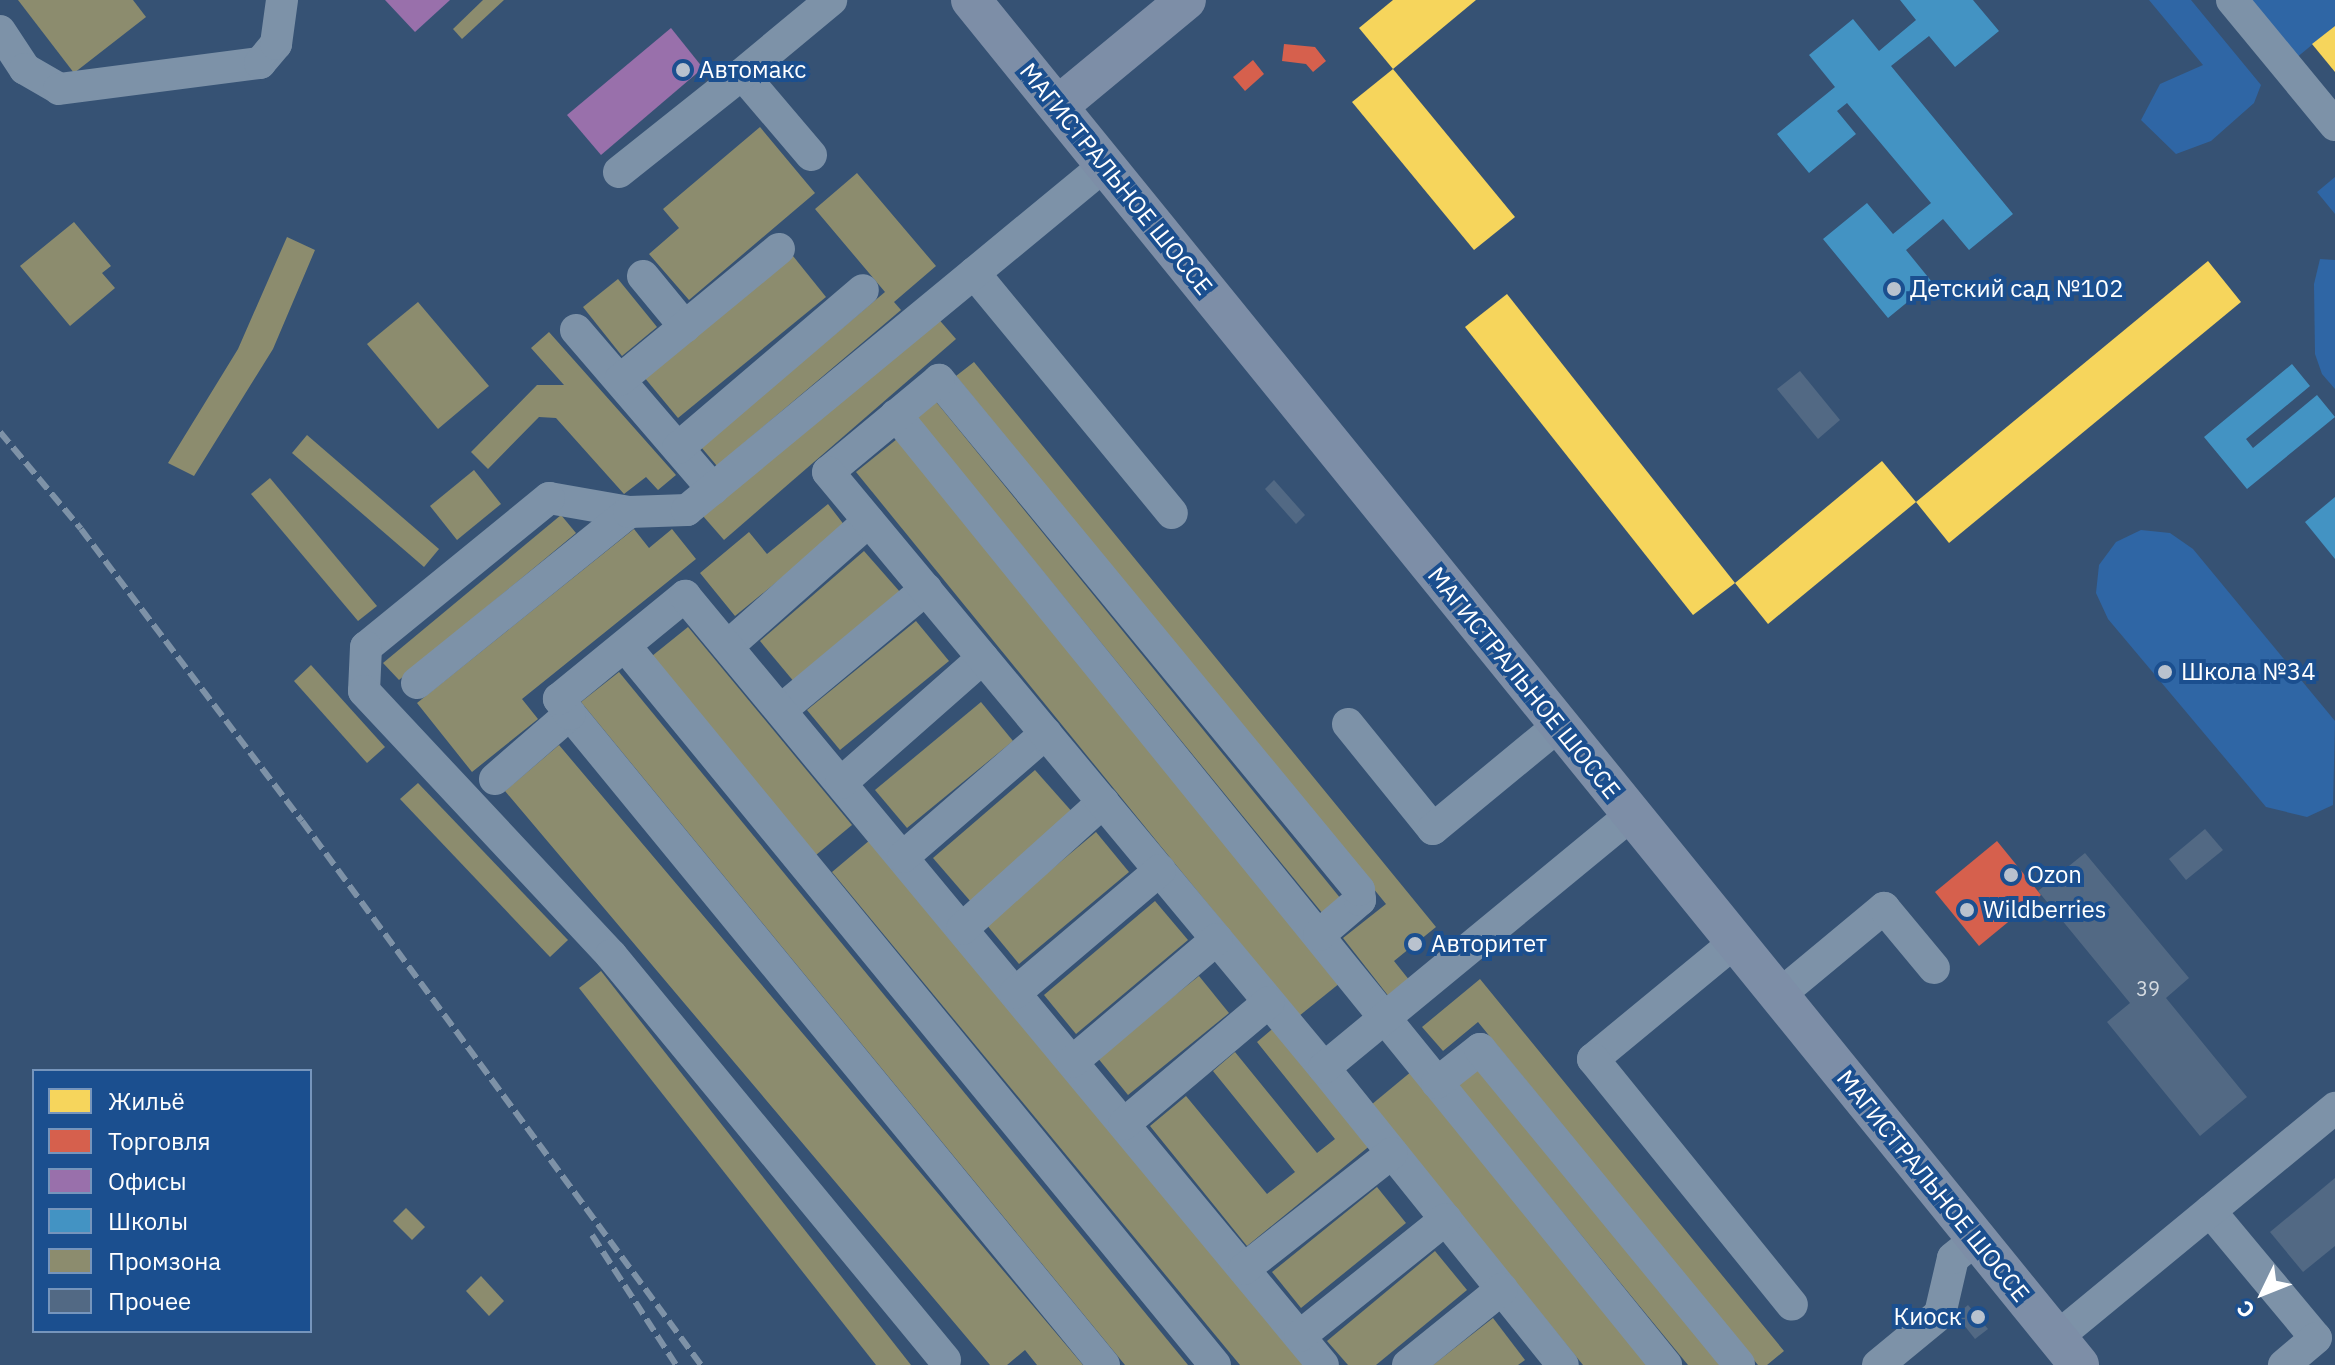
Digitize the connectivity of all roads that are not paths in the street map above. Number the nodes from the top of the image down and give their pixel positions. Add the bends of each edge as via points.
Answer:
1 (282, 0) edge
2 (831, 0) edge
3 (971, 0) edge
4 (1186, 0) edge
5 (2232, 0) edge
6 (0, 31) edge
7 (742, 74) junction
8 (1058, 106) junction
9 (2335, 125) edge
10 (811, 155) dead end
11 (1105, 165) junction
12 (619, 172) dead end
13 (779, 249) dead end
14 (974, 273) junction
15 (643, 276) dead end
16 (863, 290) dead end
17 (685, 327) junction
18 (576, 330) dead end
19 (620, 380) junction
20 (896, 415) junction
21 (678, 448) junction
22 (713, 489) junction
23 (629, 512) junction
24 (1172, 513) dead end
25 (869, 521) junction
26 (926, 589) junction
27 (625, 646) junction
28 (728, 646) junction
29 (983, 658) junction
30 (417, 683) dead end
31 (781, 710) junction
32 (570, 714) junction
33 (1348, 724) dead end
34 (1559, 725) junction
35 (1046, 733) junction
36 (495, 779) dead end
37 (841, 783) junction
38 (1103, 802) junction
39 (1631, 815) junction
40 (903, 857) junction
41 (1160, 870) junction
42 (962, 929) junction
43 (1319, 935) junction
44 (1217, 939) junction
45 (1735, 942) junction
46 (1934, 968) dead end
47 (1015, 993) junction
48 (1778, 996) junction
49 (1269, 1002) junction
50 (1384, 1018) junction
51 (1072, 1062) junction
52 (1324, 1068) junction
53 (1437, 1083) junction
54 (2335, 1108) edge
55 (1124, 1124) junction
56 (1392, 1153) junction
57 (2210, 1211) junction
58 (1446, 1219) junction
59 (1975, 1240) junction
60 (1244, 1269) junction
61 (1502, 1289) junction
62 (1792, 1305) dead end
63 (1300, 1336) junction
64 (2068, 1351) edge
65 (945, 1360) dead end
66 (1554, 1362) edge
67 (1739, 1364) edge
68 (1104, 1365) edge
69 (1215, 1365) edge
70 (1323, 1365) edge
71 (1408, 1365) edge
72 (1666, 1365) edge
73 (1878, 1365) edge
74 (2284, 1365) edge

1 - 6 lane via 276,44 260,63 59,89 25,69
2 - 7 lane
3 - 8 main road, МАГИСТРАЛЬНОЕ ШОССЕ
4 - 8 main road
5 - 9 lane
7 - 10 lane
7 - 12 lane
8 - 11 main road, МАГИСТРАЛЬНОЕ ШОССЕ
11 - 14 lane
11 - 34 main road, МАГИСТРАЛЬНОЕ ШОССЕ
13 - 17 lane
14 - 22 lane
14 - 24 lane
15 - 17 lane
16 - 21 lane
17 - 19 lane
18 - 19 lane
19 - 21 lane
20 - 25 lane via 828,472
20 - 43 lane
20 - 43 lane via 939,380 1359,890 1360,900
21 - 22 lane
22 - 23 lane via 687,510
23 - 30 lane
23 - 65 lane via 549,498 366,647 364,691 611,955
25 - 26 lane
25 - 28 lane
26 - 29 lane
26 - 31 lane
27 - 28 lane via 685,596
27 - 32 lane via 559,699
27 - 69 lane
28 - 31 lane
29 - 35 lane
29 - 37 lane
31 - 37 lane
32 - 36 lane
32 - 68 lane
33 - 34 lane via 1433,829
34 - 39 main road, МАГИСТРАЛЬНОЕ ШОССЕ
35 - 38 lane
35 - 40 lane
37 - 40 lane
38 - 41 lane
38 - 42 lane
39 - 45 main road, МАГИСТРАЛЬНОЕ ШОССЕ
39 - 50 lane
40 - 42 lane
41 - 44 lane
41 - 47 lane
42 - 47 lane
43 - 50 lane
44 - 49 lane
44 - 51 lane
45 - 48 main road, МАГИСТРАЛЬНОЕ ШОССЕ
45 - 62 lane via 1593,1059
46 - 48 lane via 1884,908
47 - 51 lane
48 - 59 main road, МАГИСТРАЛЬНОЕ ШОССЕ
49 - 52 lane
49 - 55 lane
50 - 52 lane
50 - 53 lane
51 - 55 lane
52 - 56 lane
53 - 67 lane via 1480,1049
53 - 72 lane
54 - 57 lane
55 - 60 lane
56 - 58 lane
56 - 60 lane
57 - 64 lane
57 - 74 lane via 2316,1338
58 - 61 lane
58 - 63 lane
59 - 64 main road, МАГИСТРАЛЬНОЕ ШОССЕ
59 - 73 lane via 1953,1258 1940,1314
60 - 63 lane
61 - 66 lane
61 - 71 lane
63 - 70 lane

